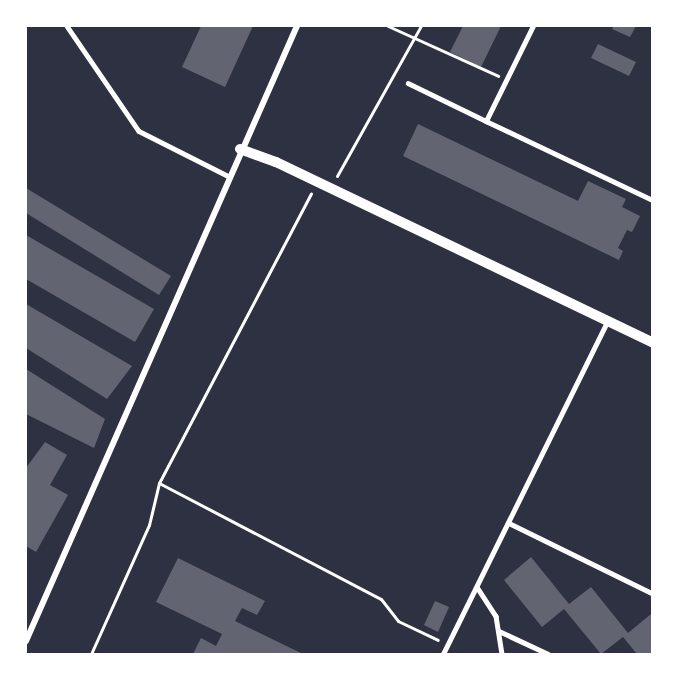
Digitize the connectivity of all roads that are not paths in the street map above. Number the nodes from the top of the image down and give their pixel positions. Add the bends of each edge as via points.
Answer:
1 (67, 26) edge
2 (297, 26) edge
3 (533, 26) edge
4 (408, 83) dead end
5 (486, 121) junction
6 (240, 149) junction
7 (228, 176) junction
8 (652, 200) edge
9 (608, 320) junction
10 (652, 342) edge
11 (508, 523) junction
12 (477, 587) junction
13 (652, 593) edge
14 (499, 631) junction
15 (26, 641) edge
16 (443, 654) edge
17 (502, 654) edge
18 (548, 654) edge

1 - 7 lane via 139,131
2 - 6 street
3 - 5 lane
4 - 5 lane
5 - 8 lane
6 - 7 street
6 - 9 street
7 - 15 street
9 - 10 street
9 - 11 lane
11 - 12 lane
11 - 13 lane
12 - 14 lane via 493,609
12 - 16 lane
14 - 17 lane
14 - 18 lane

